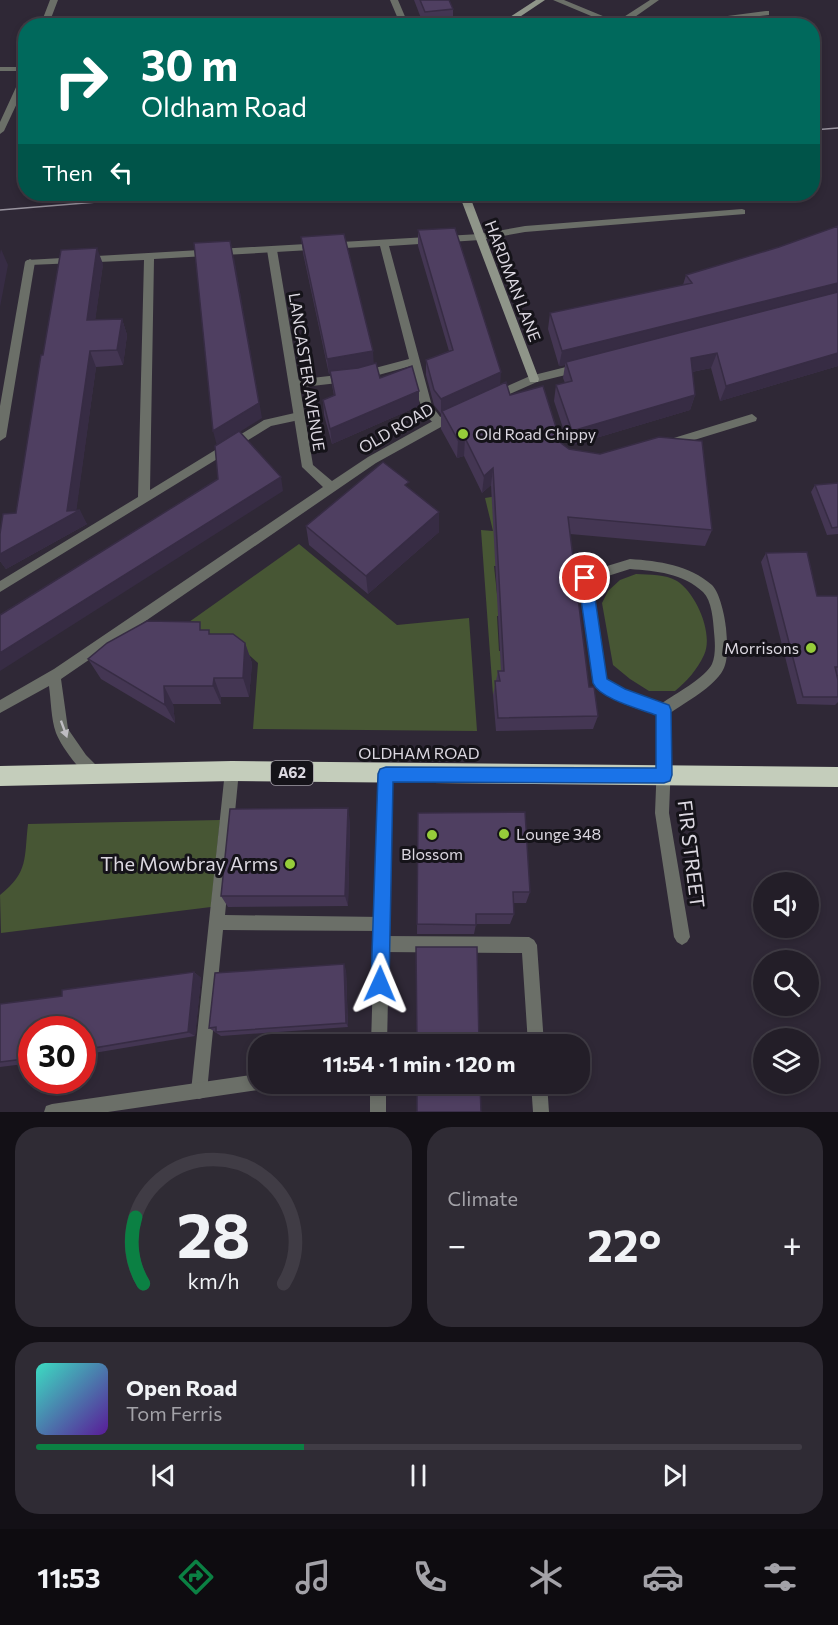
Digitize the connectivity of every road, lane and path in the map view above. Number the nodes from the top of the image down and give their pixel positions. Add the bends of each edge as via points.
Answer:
1 (54, 0) edge
2 (394, 0) edge
3 (541, 0) edge
4 (557, 0) edge
5 (656, 0) edge
6 (766, 13) dead end
7 (47, 18) edge
8 (402, 18) edge
9 (513, 18) edge
10 (603, 18) edge
11 (631, 18) edge
12 (723, 18) edge
13 (0, 69) edge
14 (18, 70) edge
15 (18, 89) edge
16 (0, 131) edge
17 (467, 201) edge
18 (742, 212) dead end
19 (480, 237) junction
20 (384, 243) junction
21 (272, 250) junction
22 (149, 256) junction
23 (415, 361) junction
24 (590, 365) edge
25 (294, 384) junction
26 (537, 384) junction
27 (482, 402) edge
28 (464, 411) edge
29 (2, 412) edge
30 (299, 416) junction
31 (753, 418) dead end
32 (439, 422) junction
33 (0, 437) edge
34 (652, 448) edge
35 (332, 488) junction
36 (144, 498) junction
37 (0, 587) edge
38 (54, 677) junction
39 (0, 707) edge
40 (663, 710) junction
41 (232, 771) junction
42 (94, 773) junction
43 (386, 774) junction
44 (664, 775) junction
45 (0, 776) edge
46 (838, 777) edge
47 (218, 922) junction
48 (382, 924) junction
49 (682, 937) dead end
50 (381, 944) junction
51 (379, 1034) edge
52 (535, 1034) edge
53 (248, 1084) edge
54 (199, 1091) junction
55 (378, 1094) edge
56 (540, 1094) edge
57 (52, 1112) edge
58 (378, 1112) edge
59 (542, 1112) edge

1 - 7 street
2 - 8 street
3 - 9 street
4 - 10 street
5 - 11 street
6 - 12 street
13 - 14 street
15 - 16 street
17 - 19 street, HARDMAN LANE
18 - 19 street via 525,229
19 - 20 street
19 - 26 street, HARDMAN LANE
20 - 21 street
20 - 23 street
21 - 22 street
21 - 25 street, LANCASTER AVENUE
22 - 29 street via 30,262
22 - 36 street
23 - 25 street via 359,377
23 - 32 street via 427,408
24 - 26 street
25 - 30 street, LANCASTER AVENUE
26 - 27 street
28 - 32 street, OLD ROAD
29 - 33 street
30 - 35 street, LANCASTER AVENUE via 308,466
30 - 36 street via 268,423
31 - 34 street
32 - 35 street, OLD ROAD via 394,446
35 - 38 street, OLD ROAD
36 - 37 street
38 - 39 street, OLD ROAD
38 -> 42 street via 62,730
40 - 40 street via 620,695 601,683 585,578 630,564 662,566 709,590 719,616 718,667 698,687
40 - 44 street, FIR STREET
41 - 42 highway, OLDHAM ROAD / A62
41 - 43 highway, OLDHAM ROAD / A62
41 - 47 street
42 - 45 highway, OLDHAM ROAD / A62
43 - 44 highway, OLDHAM ROAD / A62
43 - 48 street
44 - 46 highway, OLDHAM ROAD / A62
44 - 49 street, FIR STREET via 662,813
47 - 48 street
47 - 54 street
48 - 50 street
50 - 51 street
50 - 52 street via 529,945
53 - 54 street
54 - 57 street
55 - 58 street
56 - 59 street

